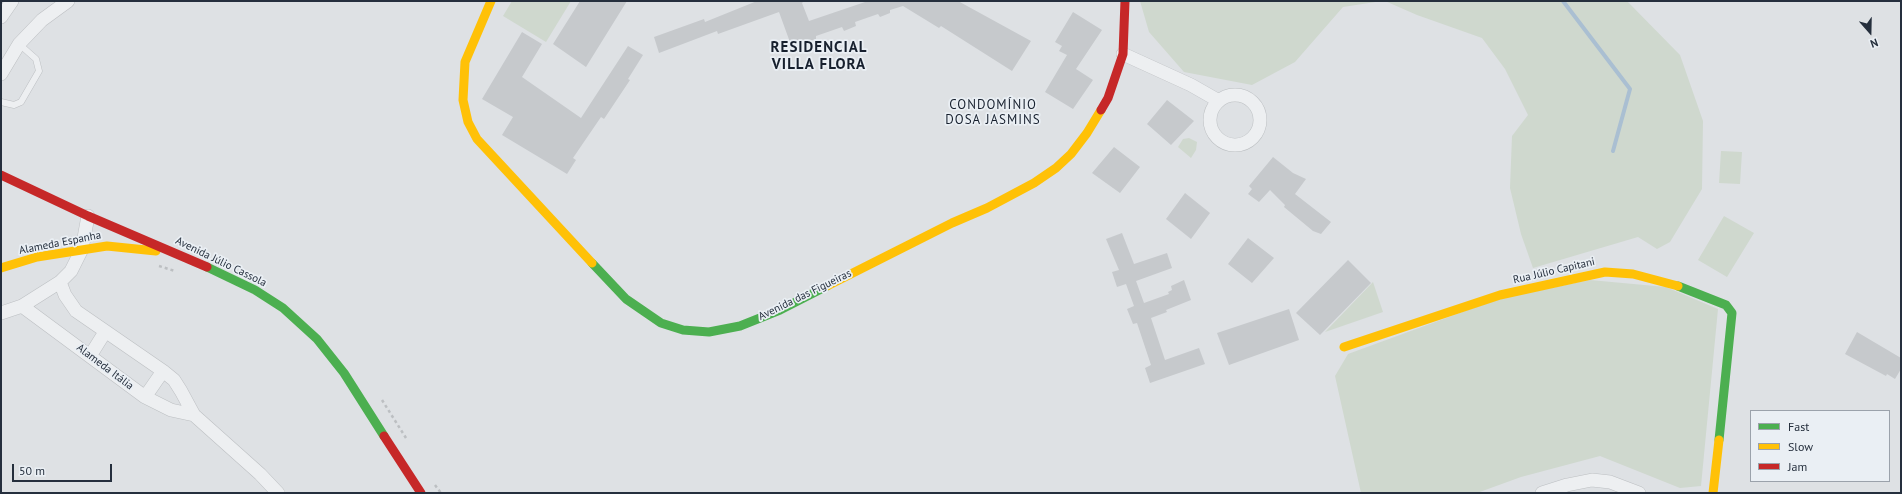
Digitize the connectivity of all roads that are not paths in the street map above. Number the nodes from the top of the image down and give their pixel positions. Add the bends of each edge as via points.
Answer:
1 (12, 1) edge
2 (68, 1) edge
3 (491, 1) edge
4 (1125, 1) edge
5 (1, 16) edge
6 (20, 44) junction
7 (1123, 54) junction
8 (1, 74) edge
9 (1220, 101) dead end
10 (1, 102) edge
11 (1, 175) edge
12 (88, 216) junction
13 (82, 249) junction
14 (195, 261) junction
15 (1, 268) edge
16 (60, 282) junction
17 (22, 306) junction
18 (1, 313) edge
19 (105, 332) junction
20 (1344, 347) dead end
21 (90, 356) junction
22 (163, 371) junction
23 (145, 397) junction
24 (194, 415) junction
25 (278, 493) edge
26 (421, 493) edge
27 (1542, 493) edge
28 (1638, 493) edge
29 (1713, 493) edge

1 - 5 street
2 - 6 street via 42,20
3 - 7 street, Avenida das Figueiras via 465,62 463,100 468,122 477,139 626,299 661,323 683,330 709,332 740,326 780,310 1034,183 1071,154 1087,133 1108,98
4 - 7 street, Avenida das Figueiras
6 - 8 street
6 - 10 lane via 36,59 39,71 21,102 14,105
7 - 9 street
11 - 12 street, Avenida Júlio Cassola
12 - 13 street
12 - 14 street, Avenida Júlio Cassola
13 - 14 street, Alameda Espanha via 107,246 147,249
13 - 15 street, Alameda Espanha via 37,257
13 - 16 street via 71,271
14 - 26 street, Avenida Júlio Cassola via 256,290 283,308 317,339 344,373
16 - 17 street
16 - 19 street, Alameda Itália via 76,311
17 - 18 street
17 - 21 street, Alameda Itália
19 - 21 street
19 - 22 street, Alameda Itália
20 - 29 street, Rua Júlio Capitani via 1500,295 1605,272 1633,274 1676,285 1726,306 1732,313
21 - 23 street, Alameda Itália
22 - 23 street
22 - 24 street, Alameda Itália via 181,391
23 - 24 street, Alameda Itália via 171,410
24 - 25 street, Alameda Itália
27 - 28 street via 1592,480 1610,482

